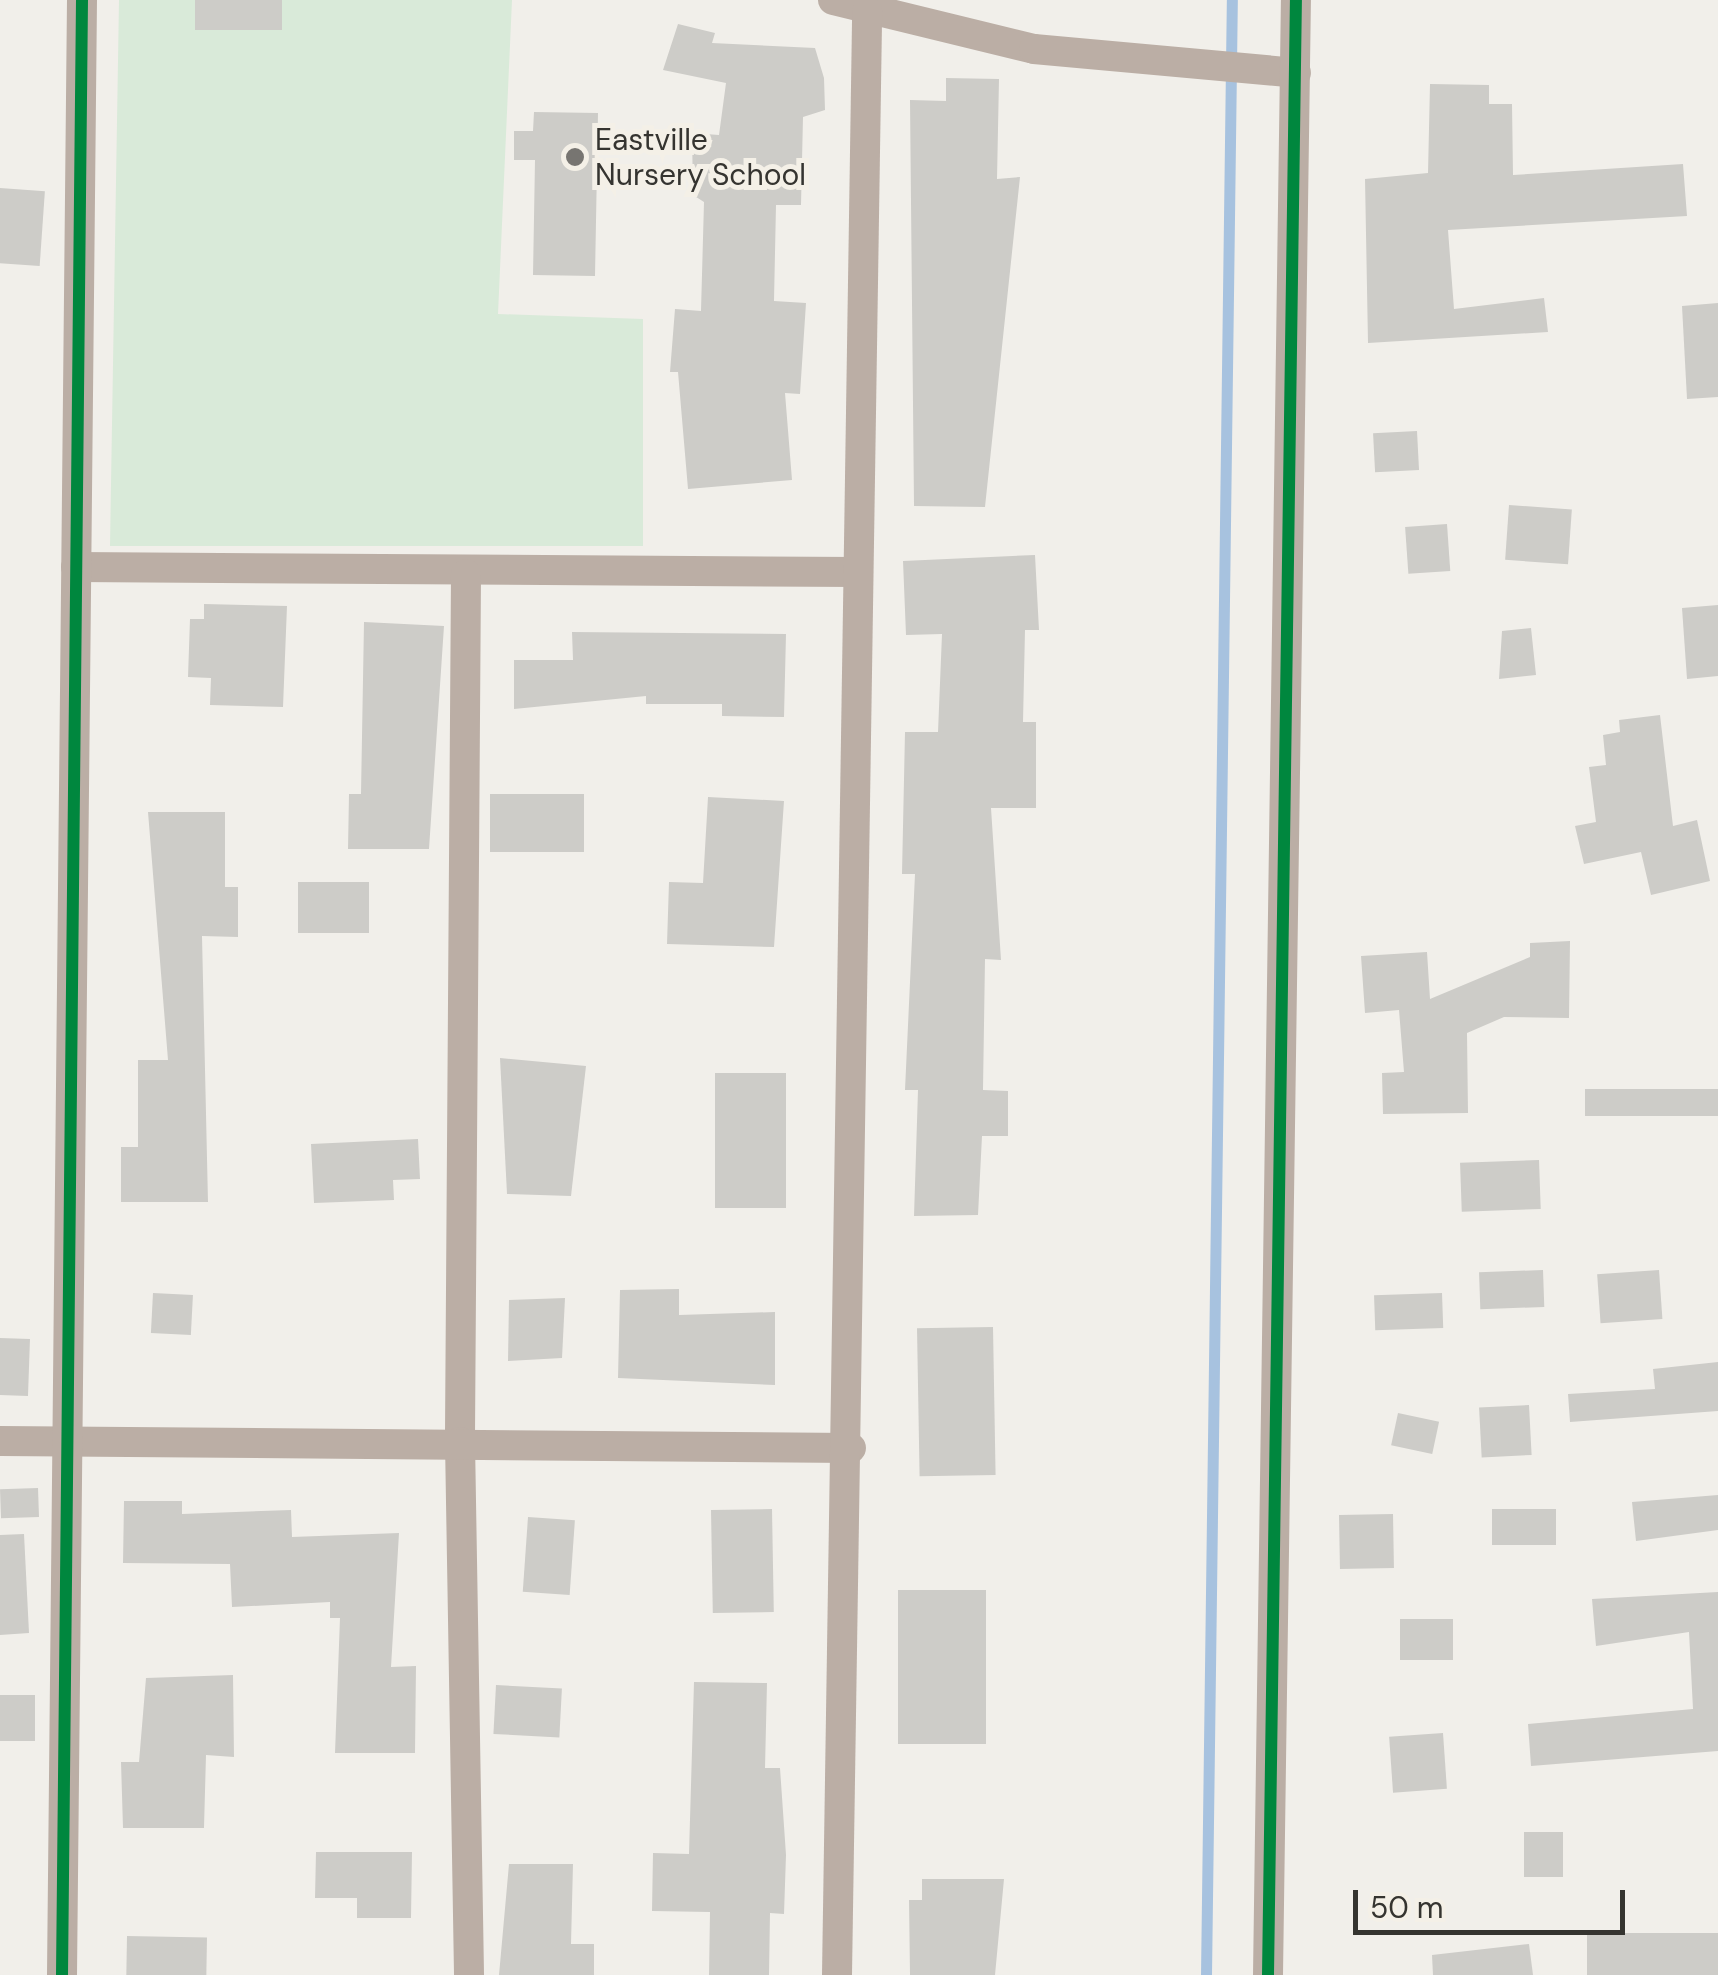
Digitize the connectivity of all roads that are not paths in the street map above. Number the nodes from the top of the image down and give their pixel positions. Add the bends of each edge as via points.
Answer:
1 (82, 0) edge
2 (834, 0) edge
3 (1296, 0) edge
4 (867, 11) junction
5 (1285, 72) junction
6 (76, 567) junction
7 (858, 572) junction
8 (466, 574) junction
9 (0, 1441) edge
10 (460, 1442) junction
11 (62, 1443) junction
12 (851, 1448) junction
13 (62, 1975) edge
14 (470, 1975) edge
15 (837, 1975) edge
16 (1268, 1975) edge

1 - 6 street
2 - 4 street
3 - 5 street
4 - 5 street via 1034,50
4 - 7 street
5 - 16 street
6 - 8 street
6 - 11 street
7 - 8 street
7 - 12 street
8 - 10 street
9 - 11 street
10 - 11 street
10 - 12 street
10 - 14 street
11 - 13 street
12 - 15 street

